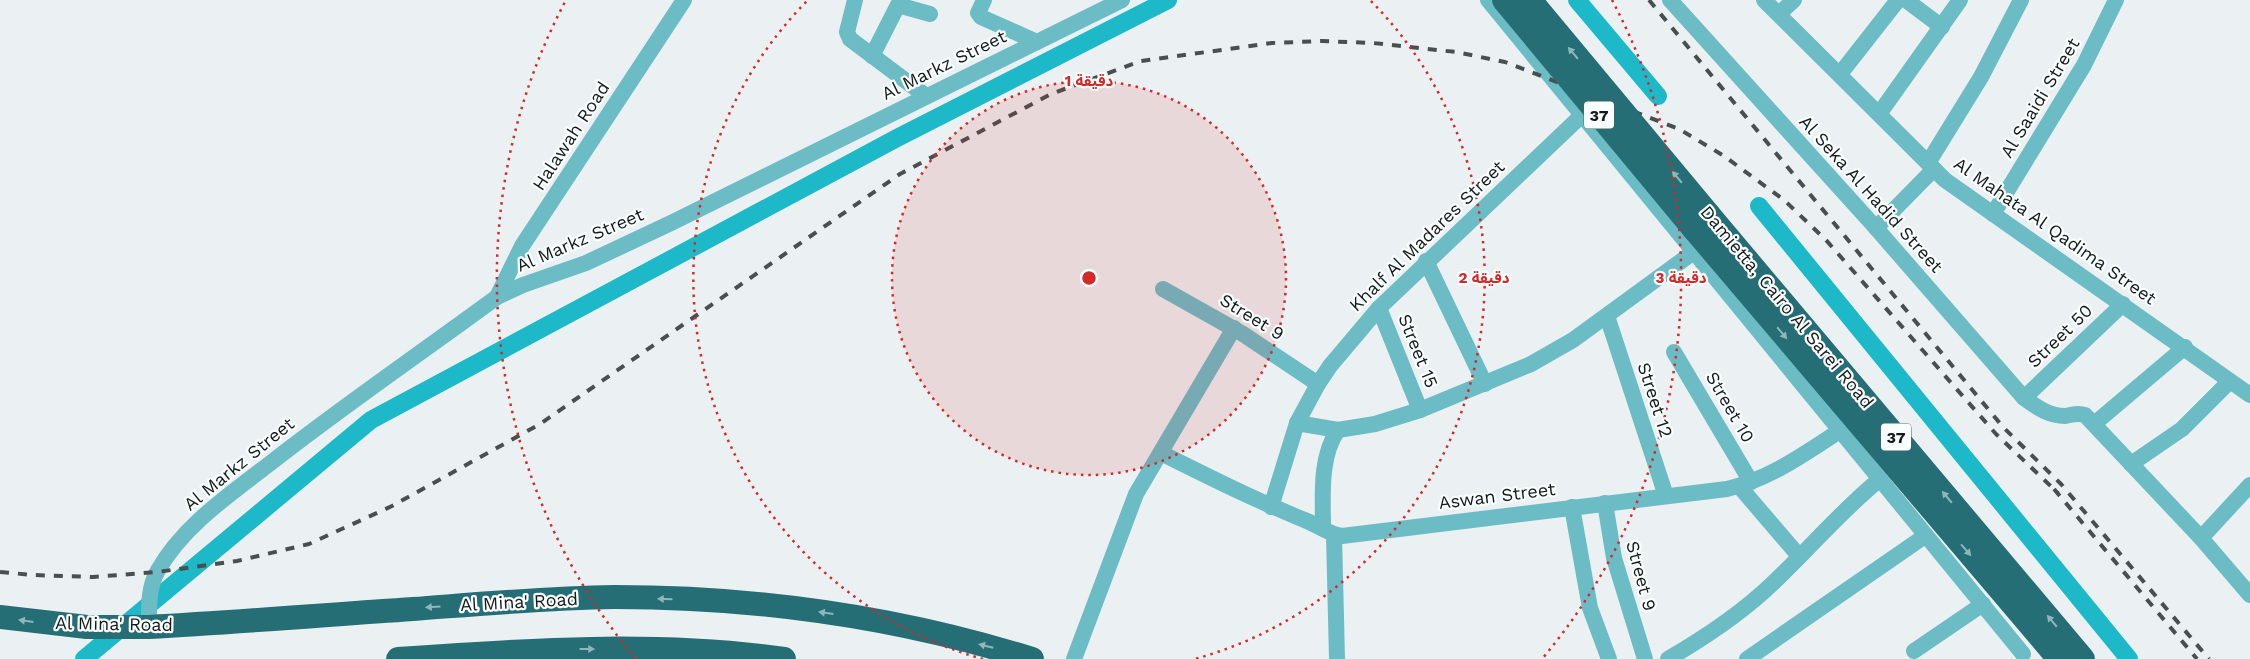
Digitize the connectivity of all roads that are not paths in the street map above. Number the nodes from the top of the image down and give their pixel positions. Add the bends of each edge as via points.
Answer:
1 (684, 0) edge
2 (855, 0) edge
3 (1122, 0) edge
4 (1488, 0) edge
5 (1504, 0) edge
6 (1530, 0) edge
7 (1670, 0) edge
8 (1764, 0) edge
9 (1794, 0) edge
10 (1898, 0) edge
11 (1906, 0) edge
12 (1960, 0) edge
13 (2021, 0) edge
14 (2116, 0) edge
15 (981, 1) edge
16 (930, 14) dead end
17 (1779, 14) junction
18 (1942, 27) junction
19 (1037, 42) junction
20 (872, 56) junction
21 (1840, 74) junction
22 (926, 96) junction
23 (1879, 114) junction
24 (1581, 116) junction
25 (1931, 166) junction
26 (1994, 214) junction
27 (1876, 228) junction
28 (1699, 232) junction
29 (1426, 261) junction
30 (1162, 288) dead end
31 (497, 297) junction
32 (2123, 304) junction
33 (1379, 308) junction
34 (1607, 316) junction
35 (1234, 328) junction
36 (2185, 347) junction
37 (1674, 352) dead end
38 (2229, 382) junction
39 (1318, 384) junction
40 (1485, 384) junction
41 (2250, 394) edge
42 (2024, 398) junction
43 (1420, 410) junction
44 (1297, 423) junction
45 (2094, 424) junction
46 (1338, 430) junction
47 (1841, 430) junction
48 (1161, 453) junction
49 (2131, 464) junction
50 (1880, 480) junction
51 (1745, 484) junction
52 (2250, 485) edge
53 (1666, 496) junction
54 (1605, 503) junction
55 (1271, 507) junction
56 (1572, 507) junction
57 (1329, 532) junction
58 (1925, 536) junction
59 (2201, 538) junction
60 (1799, 556) junction
61 (2250, 594) edge
62 (1983, 604) junction
63 (0, 617) edge
64 (149, 627) junction
65 (2042, 638) junction
66 (1914, 650) dead end
67 (547, 654) edge
68 (2019, 657) edge
69 (398, 659) edge
70 (779, 659) edge
71 (1032, 659) edge
72 (1074, 659) edge
73 (1337, 659) edge
74 (1610, 659) edge
75 (1645, 659) edge
76 (1668, 659) edge
77 (1747, 659) edge
78 (2059, 659) edge
79 (2083, 659) edge

1 - 31 street, Halawah Road via 522,246
2 - 20 street via 847,32 850,39
3 - 19 street, Al Markz Street
4 - 24 street
5 - 28 highway, Damietta, Cairo Al Sarei Road / 37, bridge
28 -> 6 highway, Damietta, Cairo Al Sarei Road / 37, bridge
7 - 27 street, Al Seka Al Hadid Street
8 - 17 street, Al Mahata Al Qadima Street
9 - 17 street
10 - 21 street
11 - 18 street
12 - 18 street
13 - 25 street
14 - 26 street, Al Saaidi Street via 2084,66
15 - 19 street via 978,13 981,18
16 - 20 street via 898,5
17 - 21 street, Al Mahata Al Qadima Street
18 - 23 street
19 - 22 street, Al Markz Street
20 - 22 street
21 - 23 street, Al Mahata Al Qadima Street
22 - 31 street, Al Markz Street via 586,263
23 - 25 street, Al Mahata Al Qadima Street
24 - 28 street
24 - 29 street, Khalf Al Madares Street
25 - 26 street, Al Mahata Al Qadima Street via 1945,180
25 - 27 street
26 - 32 street, Al Mahata Al Qadima Street
27 - 42 street, Al Seka Al Hadid Street
28 - 34 street
28 - 47 street
28 -> 65 highway, Damietta, Cairo Al Sarei Road / 37
79 -> 28 highway, Damietta, Cairo Al Sarei Road / 37
29 - 33 street, Khalf Al Madares Street
29 - 40 street
30 - 35 street, Street 9
31 - 64 street, Al Markz Street via 329,417 194,526 157,572 149,595
32 - 36 street, Al Mahata Al Qadima Street
32 - 42 street, Street 50
33 - 39 street, Khalf Al Madares Street
33 - 43 street, Street 15
34 - 40 street via 1552,352
34 - 53 street, Street 12
35 - 39 street, Street 9
35 - 48 street
36 - 38 street, Al Mahata Al Qadima Street
36 - 45 street
37 - 51 street, Street 10
38 - 41 street, Al Mahata Al Qadima Street
38 - 49 street via 2182,429
39 - 44 street, Khalf Al Madares Street
40 - 43 street
42 - 45 street, Al Seka Al Hadid Street via 2045,413 2067,416 2080,413
43 - 46 street via 1375,424
44 - 46 street
44 - 55 street, Khalf Al Madares Street
45 - 49 street
46 - 57 street via 1324,472
47 - 50 street
47 - 51 street, Aswan Street via 1785,466
48 - 55 street, Aswan Street
48 - 72 street via 1136,494
49 - 59 street
50 - 58 street
50 - 60 street via 1849,505
51 - 53 street, Aswan Street
51 - 60 street, Street 10
52 - 59 street
53 - 54 street, Aswan Street
54 - 56 street, Aswan Street
54 - 75 street, Street 9 via 1614,558
55 - 57 street, Aswan Street
56 - 57 street, Aswan Street via 1352,535
56 - 74 street via 1590,608
57 - 73 street
58 - 62 street
58 - 77 street
59 - 61 street
60 - 76 street via 1772,584 1701,640
62 - 66 street
62 - 68 street
64 -> 63 highway, Al Mina' Road via 87,627
71 -> 64 highway, Al Mina' Road via 892,624 771,606 614,597 536,599
65 - 68 street
65 - 78 highway, Damietta, Cairo Al Sarei Road / 37
67 - 69 highway
67 -> 70 highway via 688,651

